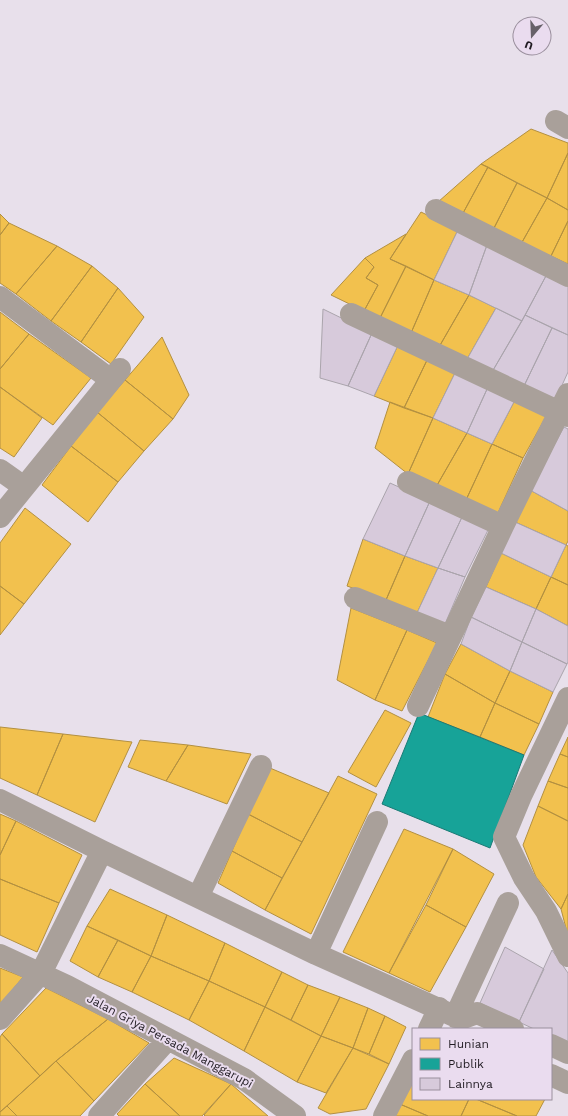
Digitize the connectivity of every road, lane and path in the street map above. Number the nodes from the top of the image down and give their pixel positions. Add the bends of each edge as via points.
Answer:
1 (436, 210) dead end
2 (568, 276) edge
3 (0, 297) edge
4 (352, 314) dead end
5 (565, 407) edge
6 (0, 470) edge
7 (408, 482) dead end
8 (24, 487) junction
9 (0, 517) edge
10 (503, 526) junction
11 (355, 598) dead end
12 (450, 636) junction
13 (568, 698) edge
14 (418, 706) dead end
15 (261, 766) dead end
16 (0, 800) edge
17 (377, 822) dead end
18 (102, 851) junction
19 (198, 897) junction
20 (508, 903) dead end
21 (316, 954) junction
22 (0, 955) edge
23 (568, 956) edge
24 (41, 973) junction
25 (455, 1018) edge
26 (0, 1019) edge
27 (431, 1028) edge
28 (512, 1028) edge
29 (168, 1039) junction
30 (552, 1045) edge
31 (568, 1053) edge
32 (412, 1062) edge
33 (552, 1075) edge
34 (568, 1083) edge
35 (99, 1116) edge
36 (295, 1116) edge
37 (384, 1116) edge

1 - 2 street
3 - 8 street via 116,374
4 - 5 street
5 - 10 street
6 - 8 street
7 - 10 street
8 - 9 street
10 - 12 street
11 - 12 street
12 - 14 street
13 - 23 street via 504,836 524,878 546,911
15 - 19 street
16 - 18 street
17 - 21 street
18 - 19 street
18 - 24 street
19 - 21 street
20 - 25 street
21 - 25 street
22 - 24 street, Jalan Griya Persada Manggarupi
24 - 26 street
24 - 29 street, Jalan Griya Persada Manggarupi
25 - 27 street
25 - 28 street via 477,1013
29 - 35 street
29 - 36 street, Jalan Griya Persada Manggarupi via 244,1079
30 - 31 street
32 - 37 street
33 - 34 street

